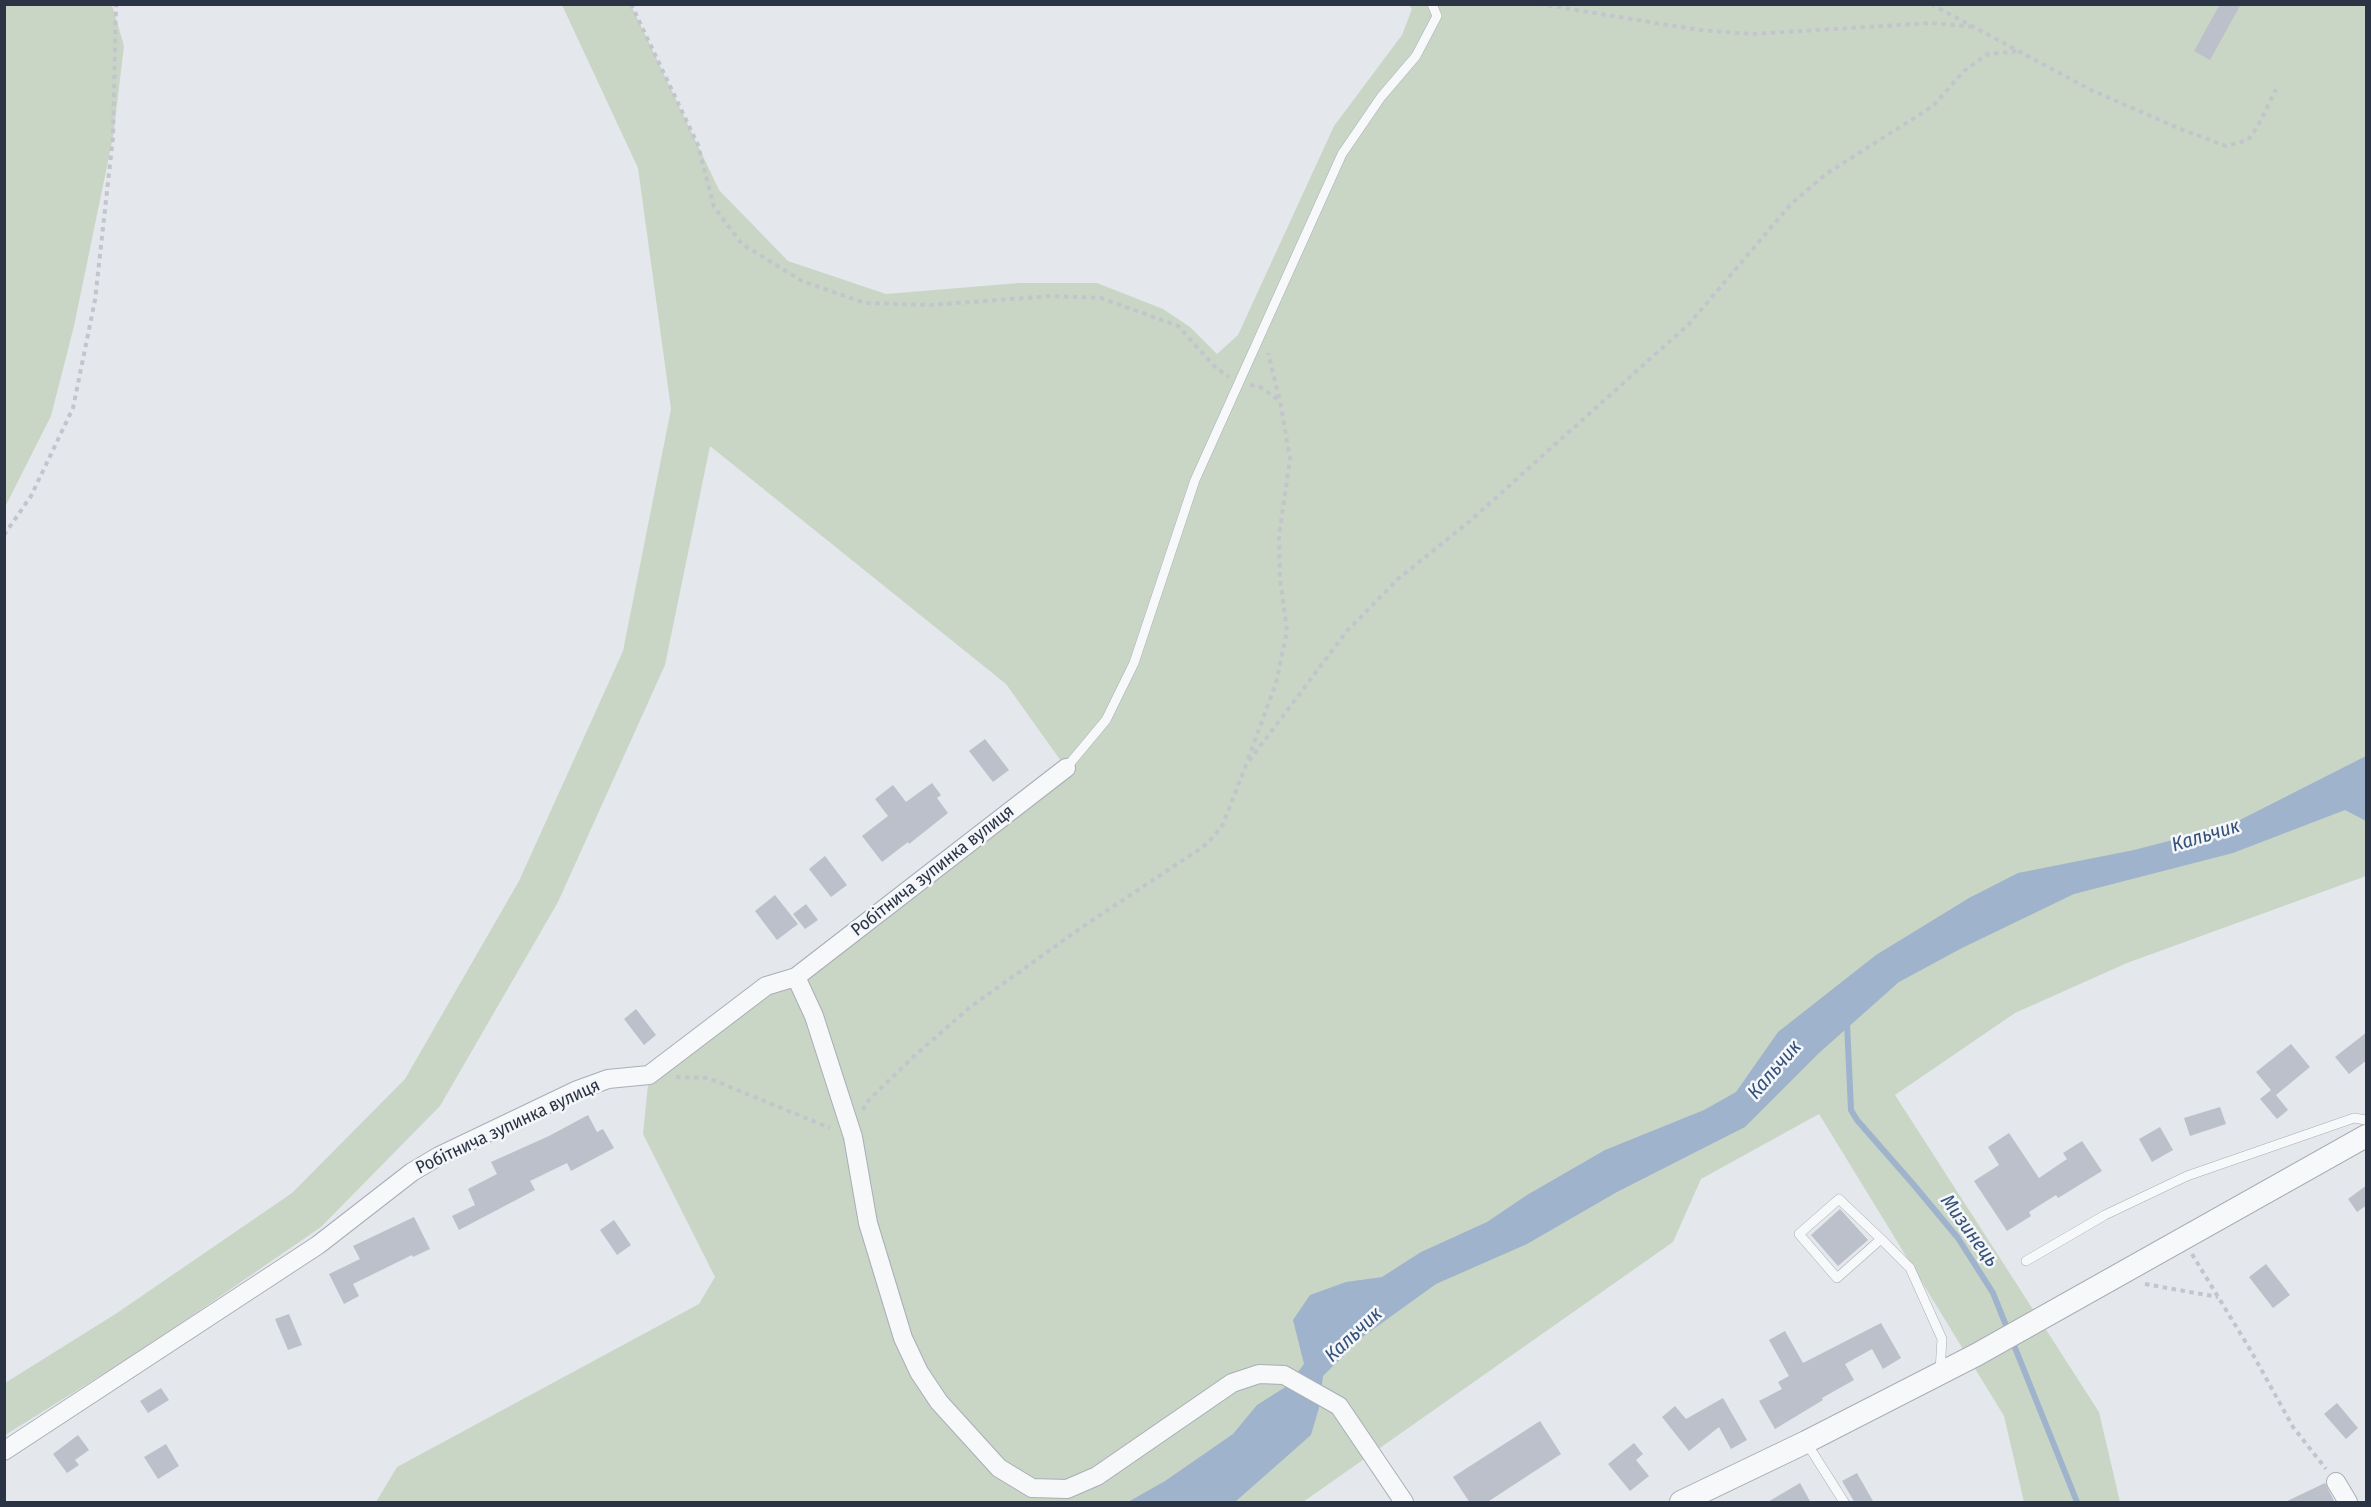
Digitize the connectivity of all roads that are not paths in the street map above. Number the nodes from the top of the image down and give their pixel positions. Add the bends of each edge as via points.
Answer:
1 (1432, 4) edge
2 (1066, 768) joint
3 (796, 977) junction
4 (2367, 1120) edge
5 (2367, 1136) edge
6 (1881, 1239) junction
7 (2026, 1261) dead end
8 (1940, 1374) junction
9 (1806, 1442) junction
10 (4, 1451) edge
11 (2336, 1482) road end
12 (1404, 1503) edge
13 (1681, 1503) edge
14 (1844, 1503) edge
15 (2348, 1503) edge

1 - 2 lane via 1437,16 1416,56 1381,97 1342,154 1195,480 1134,663 1106,720
2 - 3 street, Робітнича зупинка вулиця
3 - 10 street, Робітнича зупинка вулиця via 766,986 649,1076 608,1079 575,1091 421,1166 318,1245
3 - 12 street via 814,1016 853,1137 868,1223 903,1338 939,1402 999,1468 1032,1488 1067,1489 1096,1476 1232,1383 1258,1374 1284,1375 1339,1406
4 - 7 lane via 2354,1118 2187,1176 2105,1215
5 - 8 street
6 - 6 lane via 1839,1199 1799,1234 1837,1278
6 - 8 lane via 1910,1268 1942,1339
8 - 9 street
9 - 13 street
9 - 14 lane
11 - 15 street

